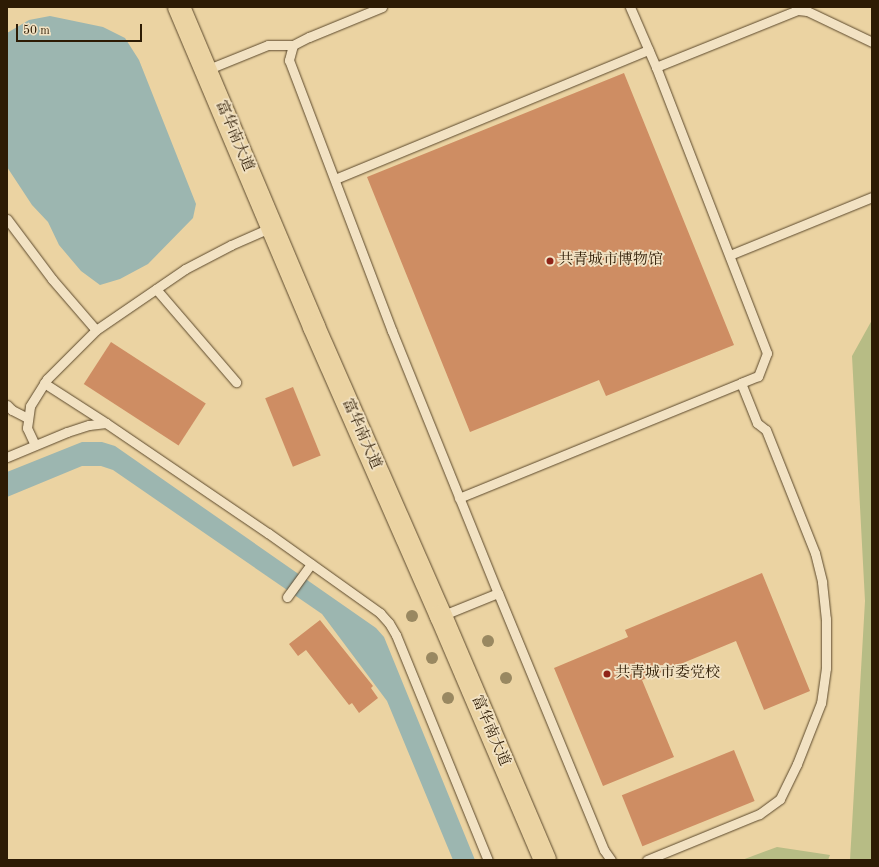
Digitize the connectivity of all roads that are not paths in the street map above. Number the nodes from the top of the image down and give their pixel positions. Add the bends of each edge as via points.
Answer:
1 (179, 7) edge
2 (382, 7) edge
3 (630, 7) edge
4 (872, 42) edge
5 (293, 45) junction
6 (648, 50) junction
7 (656, 67) junction
8 (206, 70) junction
9 (335, 179) junction
10 (872, 197) edge
11 (7, 219) edge
12 (272, 227) junction
13 (730, 255) junction
14 (156, 289) junction
15 (96, 330) junction
16 (236, 382) dead end
17 (44, 383) junction
18 (741, 383) junction
19 (7, 405) edge
20 (28, 418) junction
21 (106, 424) junction
22 (35, 446) junction
23 (7, 457) edge
24 (459, 498) junction
25 (311, 564) junction
26 (498, 593) junction
27 (287, 597) dead end
28 (441, 616) junction
29 (488, 860) edge
30 (545, 860) edge
31 (611, 860) edge
32 (647, 860) edge

1 - 8 main road, 富华南大道
2 - 5 lane
3 - 6 lane
4 - 7 lane via 807,11 798,10
5 - 8 lane via 268,45
5 - 9 lane via 289,60
6 - 7 lane
6 - 9 lane
7 - 13 lane
8 - 12 main road, 富华南大道
9 - 24 lane
10 - 13 lane
11 - 15 lane via 52,279
12 - 14 lane via 185,269
12 - 28 main road, 富华南大道
13 - 18 lane via 767,353 758,376
14 - 15 lane
14 - 16 lane
15 - 17 lane
17 - 20 lane via 30,406
17 - 21 lane
18 - 24 lane
18 - 32 lane via 757,422 766,430 815,553 822,582 826,619 826,668 820,703 797,764 780,799 759,814
19 - 20 lane
20 - 22 lane via 27,428
21 - 22 lane via 82,428
21 - 25 lane
22 - 23 lane
24 - 26 lane
25 - 27 lane
25 - 29 lane via 380,613 389,623
26 - 28 lane
26 - 31 lane via 604,850
28 - 30 main road, 富华南大道

